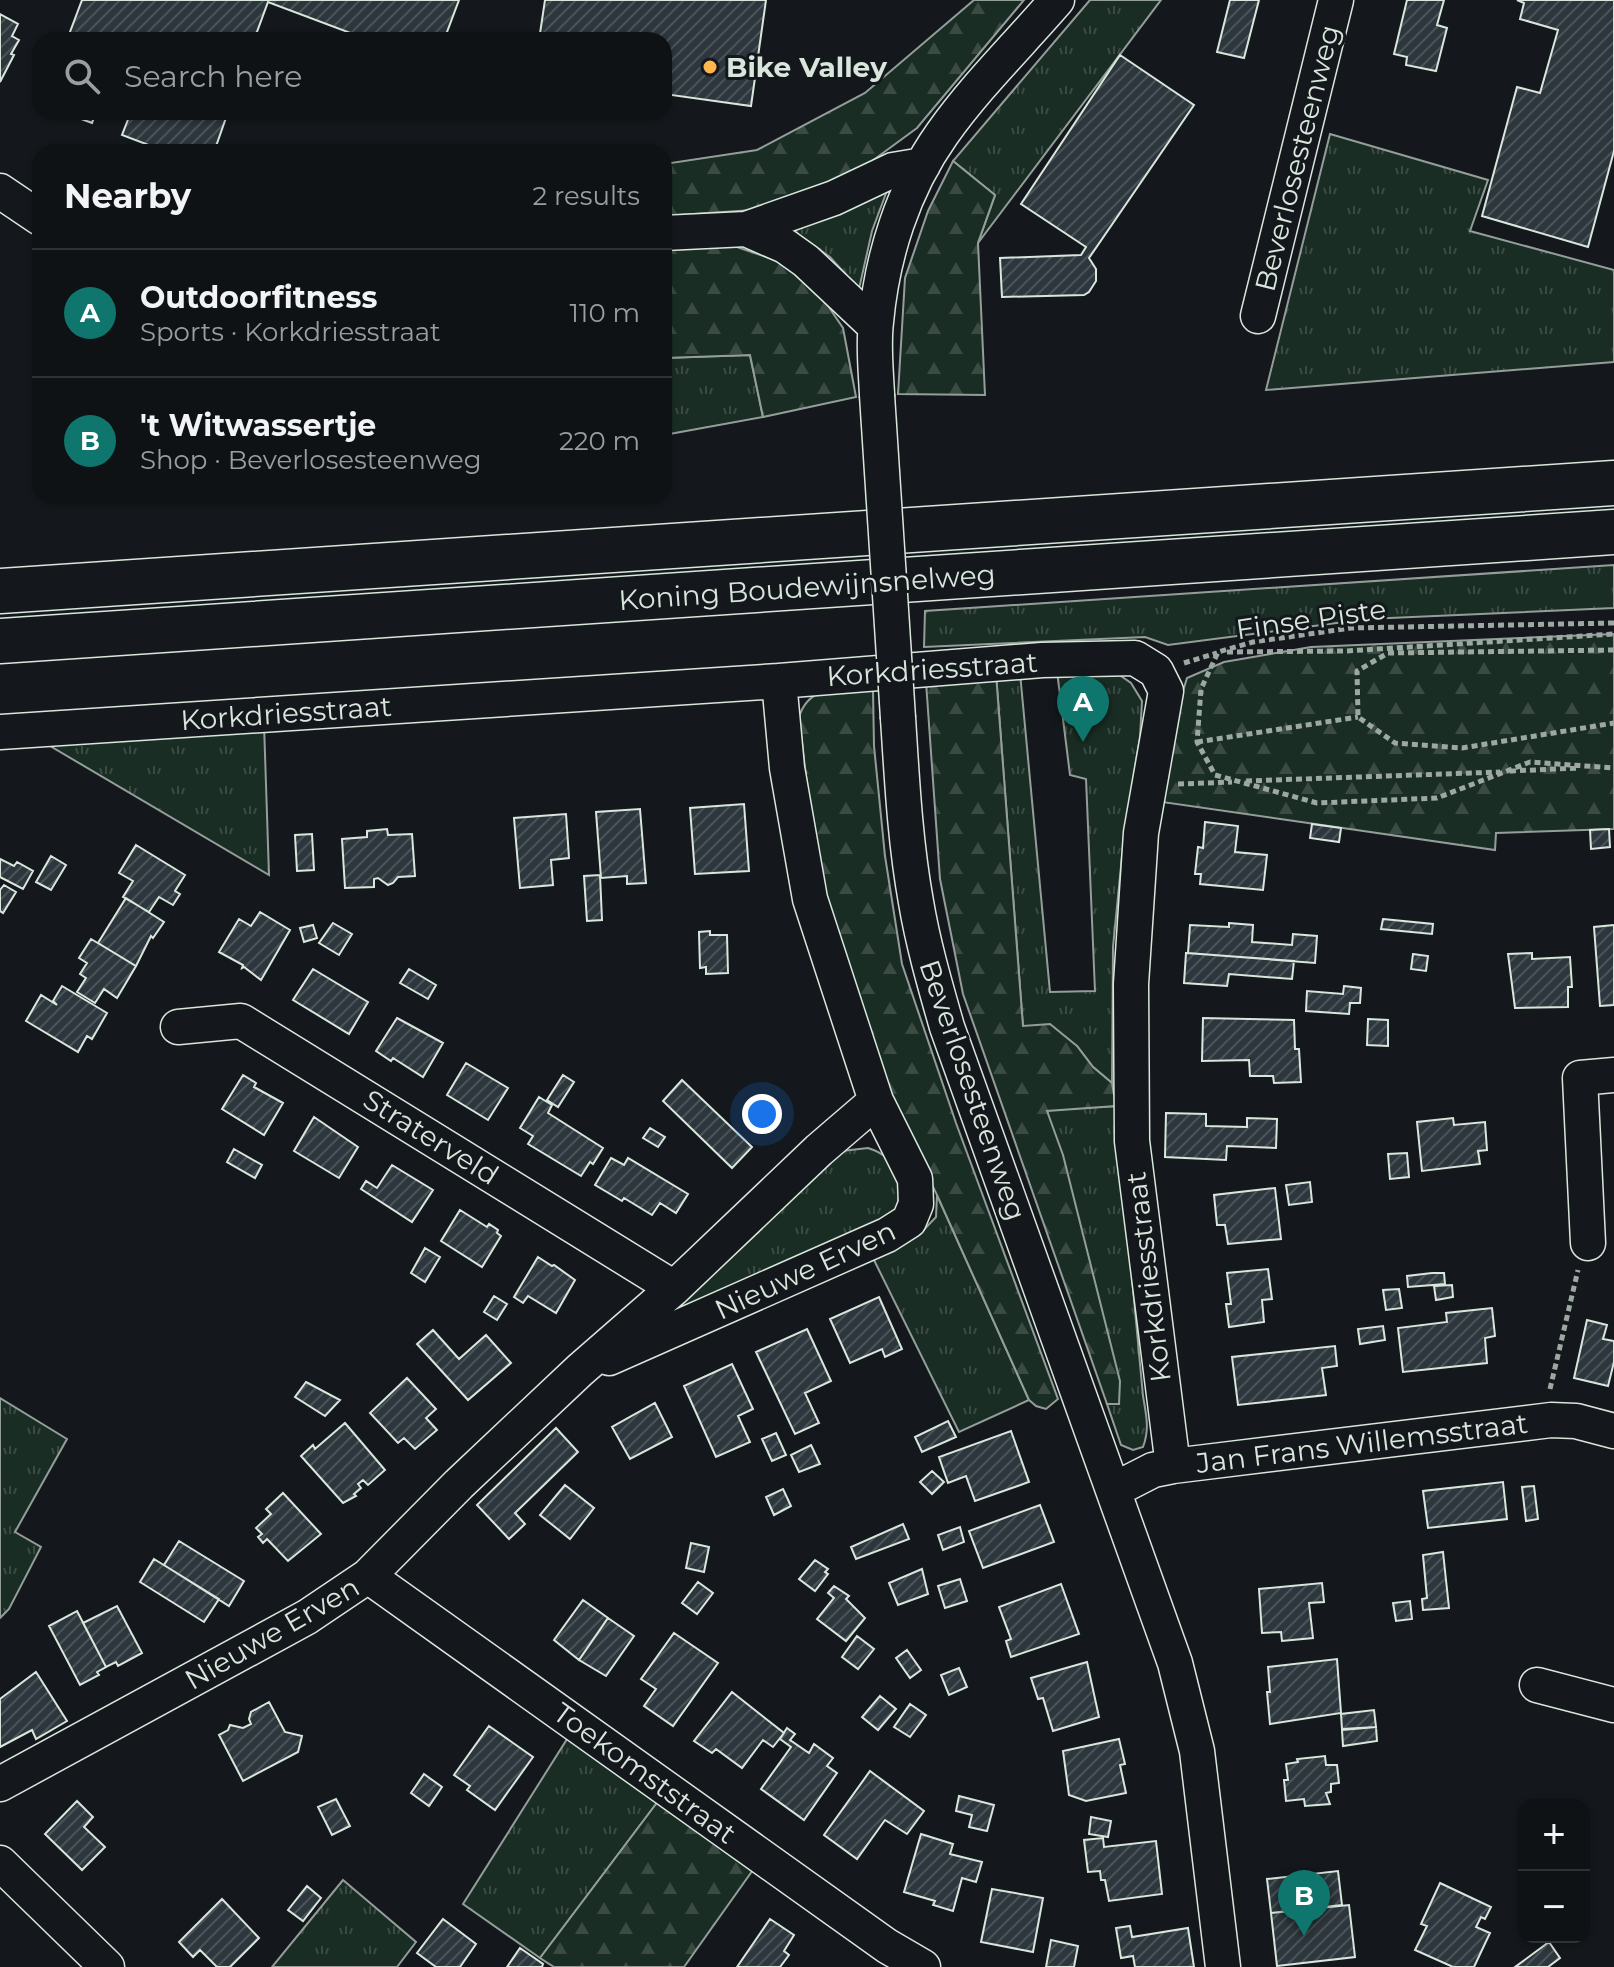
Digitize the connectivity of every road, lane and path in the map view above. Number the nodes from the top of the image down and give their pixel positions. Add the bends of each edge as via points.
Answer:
1 (1057, 0) edge
2 (1336, 0) edge
3 (923, 165) junction
4 (0, 191) edge
5 (32, 213) edge
6 (746, 229) junction
7 (672, 233) edge
8 (1258, 316) dead end
9 (875, 326) junction
10 (1614, 483) edge
11 (1614, 532) edge
12 (0, 591) edge
13 (1614, 623) edge
14 (1614, 634) edge
15 (0, 641) edge
16 (1614, 650) edge
17 (1218, 652) junction
18 (779, 681) junction
19 (1358, 717) junction
20 (1614, 723) edge
21 (0, 732) edge
22 (1197, 742) junction
23 (1612, 767) edge
24 (1506, 771) junction
25 (1239, 782) junction
26 (1149, 786) junction
27 (178, 1027) dead end
28 (1614, 1075) edge
29 (876, 1101) junction
30 (1588, 1243) joint
31 (674, 1288) junction
32 (580, 1370) junction
33 (1543, 1421) junction
34 (1614, 1431) edge
35 (1173, 1466) junction
36 (1114, 1490) junction
37 (368, 1576) junction
38 (1537, 1685) dead end
39 (1614, 1705) edge
40 (0, 1784) edge
41 (0, 1863) edge
42 (107, 1967) edge
43 (923, 1967) edge
44 (1223, 1967) edge

1 - 3 street, Beverlosesteenweg via 942,134
2 - 8 street, Beverlosesteenweg
3 - 6 street via 893,170 834,198
3 - 9 street, Beverlosesteenweg via 888,253
4 - 5 street
6 - 7 street
6 - 9 street via 806,261
9 - 36 street, Beverlosesteenweg, bridge via 906,831 927,959
10 - 12 highway, Koning Boudewijnsnelweg
11 - 15 highway, Koning Boudewijnsnelweg
13 - 17 path, Finse Piste via 1351,628
14 - 17 path via 1347,651
16 - 19 path, Finse Piste via 1388,653 1357,671
17 - 22 path, Finse Piste via 1201,689
18 - 21 street, Korkdriesstraat
18 - 26 street, Korkdriesstraat via 1042,660 1135,658 1156,671 1166,691
18 - 29 street, Nieuwe Erven via 787,768 810,899
19 - 20 path via 1395,743 1462,748
19 - 22 path
22 - 25 path via 1215,775
23 - 24 path via 1530,762
24 - 25 path
24 - 25 path via 1437,798 1317,803
25 - 26 path
26 - 35 street, Korkdriesstraat via 1131,984 1132,1141
27 - 31 street, Straterveld via 241,1021
28 - 30 street via 1580,1078
29 - 31 street, Nieuwe Erven
29 - 32 street, Nieuwe Erven via 915,1179 916,1204 909,1221
30 - 33 path
31 - 32 street, Nieuwe Erven
32 - 37 street, Nieuwe Erven
33 - 34 street, Jan Frans Willemsstraat via 1576,1421
33 - 35 street, Jan Frans Willemsstraat
35 - 36 street, Jan Frans Willemsstraat
36 - 44 street, Beverlosesteenweg via 1175,1663 1197,1751
37 - 40 street, Nieuwe Erven via 307,1617
37 - 43 street, Toekomststraat
38 - 39 street
41 - 42 street

